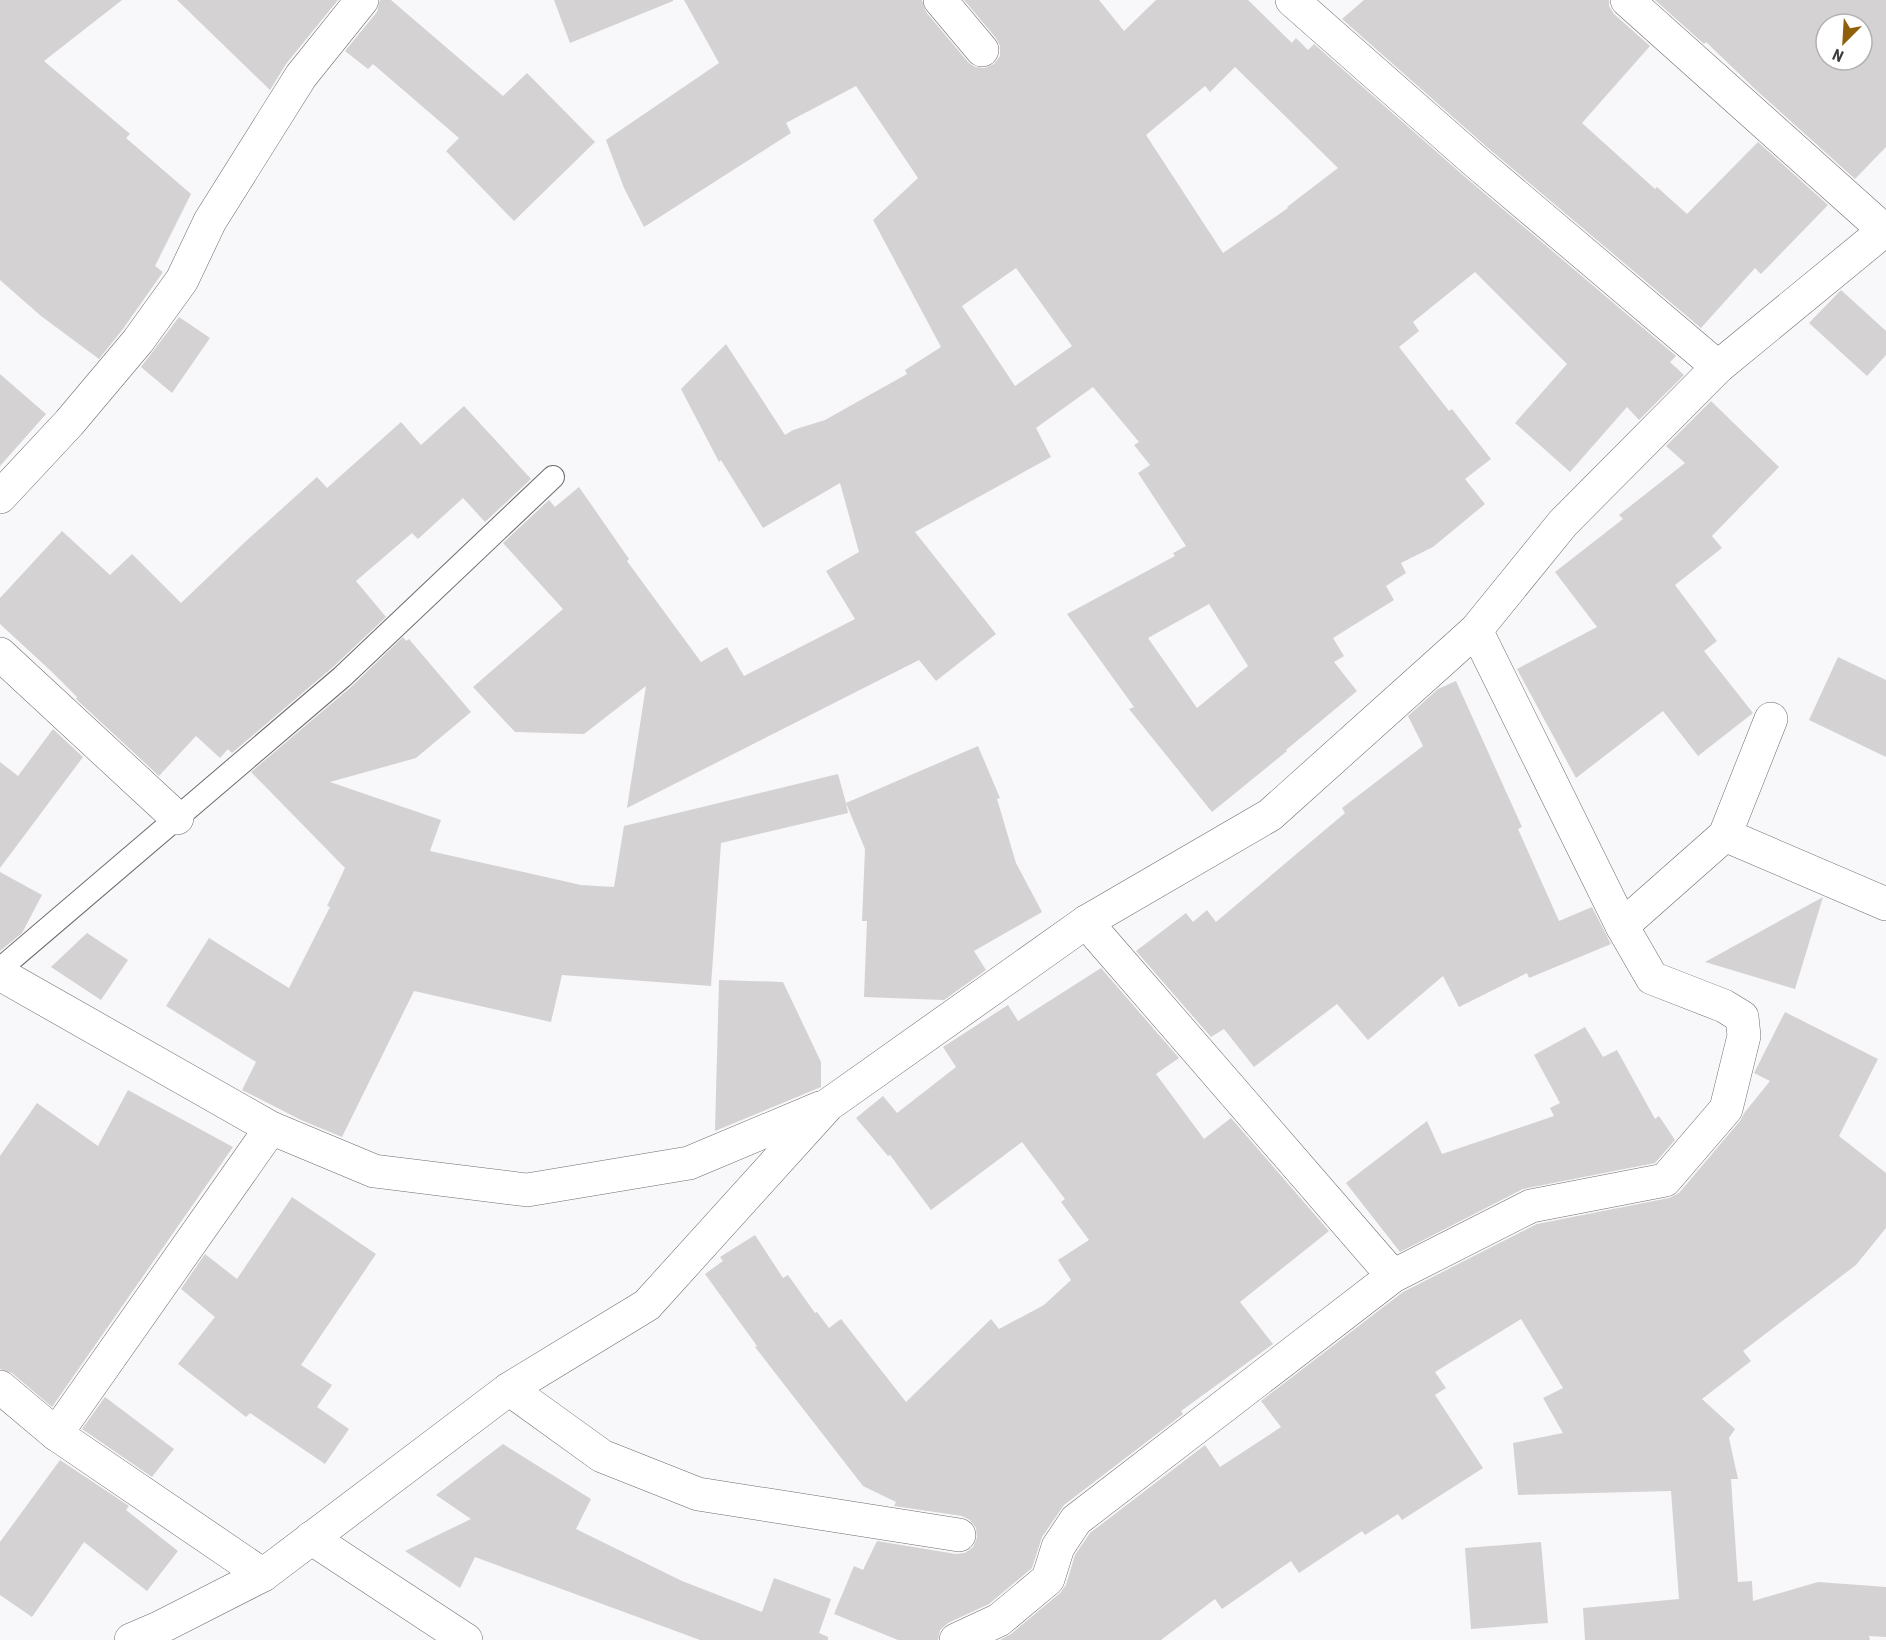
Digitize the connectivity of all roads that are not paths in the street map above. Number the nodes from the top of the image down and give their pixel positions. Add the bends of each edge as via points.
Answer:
1 (362, 0) edge
2 (940, 0) edge
3 (1292, 0) edge
4 (1628, 0) edge
5 (982, 50) dead end
6 (1885, 230) edge
7 (1718, 367) junction
8 (553, 477) dead end
9 (0, 497) edge
10 (1476, 630) junction
11 (0, 654) edge
12 (1771, 719) dead end
13 (177, 818) junction
14 (1725, 834) junction
15 (1886, 904) edge
16 (1086, 922) junction
17 (1622, 926) junction
18 (0, 969) edge
19 (0, 974) edge
20 (828, 1105) junction
21 (271, 1128) junction
22 (1393, 1276) junction
23 (0, 1387) edge
24 (509, 1389) junction
25 (56, 1434) junction
26 (959, 1535) dead end
27 (311, 1538) junction
28 (263, 1575) junction
29 (131, 1640) edge
30 (466, 1640) edge
31 (956, 1640) edge

1 - 9 street via 301,76 210,221 182,280 144,333 69,423
2 - 5 street
3 - 7 street
4 - 6 street
6 - 7 street
7 - 10 street via 1563,523
8 - 13 lane via 342,676
10 - 16 street via 1270,815
10 - 17 street
11 - 13 street
12 - 14 street
13 - 18 lane
14 - 15 street
14 - 17 street
16 - 20 street
16 - 22 street
17 - 22 street via 1652,978 1742,1017 1744,1036 1726,1109 1665,1180 1531,1206
19 - 21 street
20 - 21 street via 689,1163 527,1190 374,1171
20 - 24 street via 647,1305
21 - 25 street
22 - 31 street via 1076,1520 1058,1547 1048,1579 999,1620
23 - 25 street
24 - 26 street via 602,1456 698,1494
24 - 27 street
25 - 28 street
27 - 28 street
27 - 30 street
28 - 29 street

